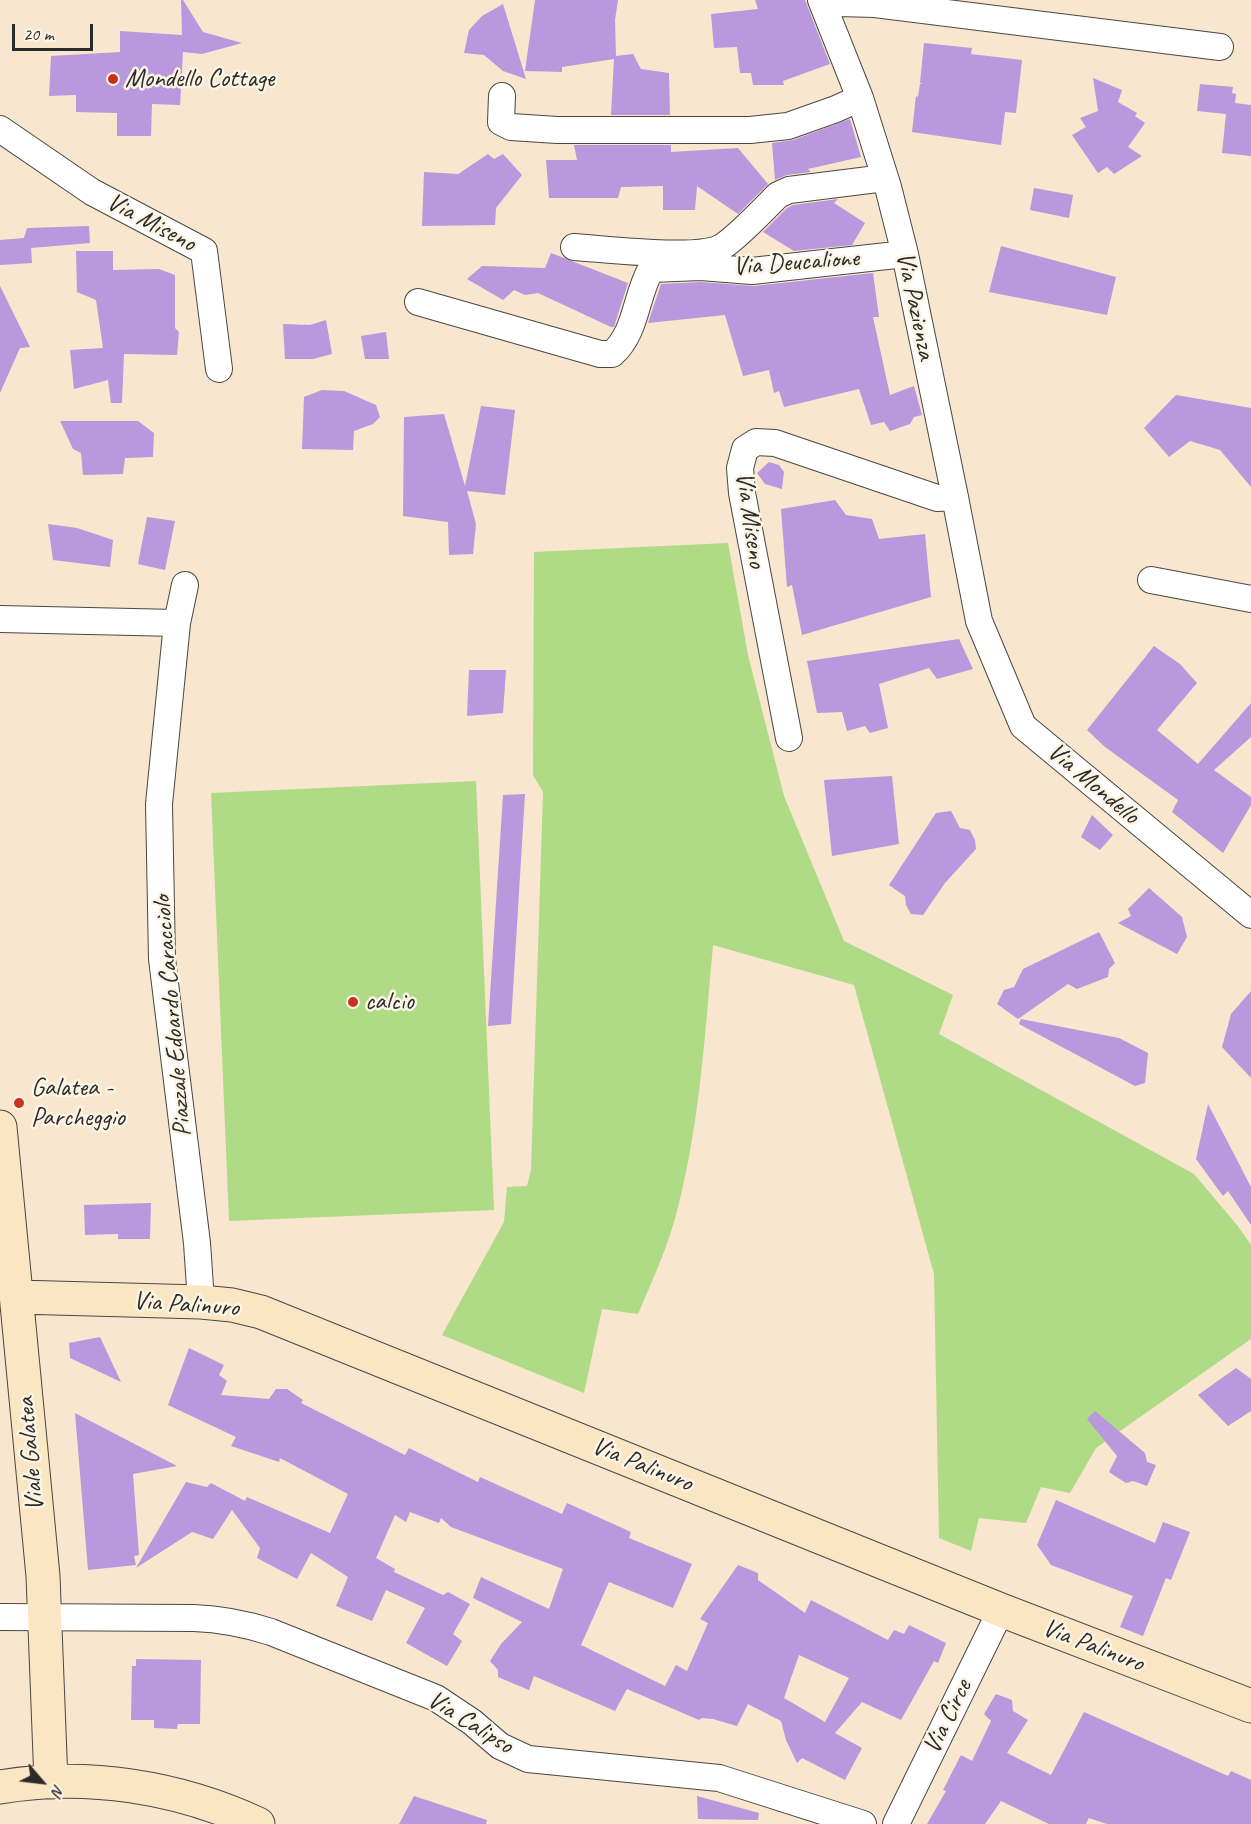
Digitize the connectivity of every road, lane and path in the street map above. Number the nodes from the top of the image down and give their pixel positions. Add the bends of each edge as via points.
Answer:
1 (822, 3) edge
2 (1220, 47) dead end
3 (502, 96) dead end
4 (860, 98) junction
5 (0, 129) edge
6 (885, 178) junction
7 (574, 248) dead end
8 (905, 254) junction
9 (418, 302) dead end
10 (219, 369) dead end
11 (955, 496) junction
12 (1151, 580) dead end
13 (185, 585) dead end
14 (1251, 599) edge
15 (0, 619) edge
16 (979, 621) joint
17 (177, 623) junction
18 (789, 738) dead end
19 (1251, 915) edge
20 (0, 1127) edge
21 (8, 1297) edge
22 (201, 1302) junction
23 (1001, 1610) junction
24 (0, 1617) edge
25 (45, 1618) junction
26 (1251, 1706) edge
27 (51, 1782) junction
28 (0, 1787) edge
29 (258, 1824) edge
30 (863, 1824) edge
31 (896, 1824) edge

1 - 2 street via 875,4
1 - 4 street, Via Pazienza
3 - 4 street via 501,122 511,127 680,131 788,126
4 - 6 street, Via Pazienza
5 - 10 street, Via Miseno via 92,192 204,251
6 - 7 street via 789,190 778,195 722,247 706,253
6 - 8 street, Via Pazienza
8 - 9 street, Via Deucalione via 752,271 701,267 651,270 642,285 634,321 622,345 612,354 600,354
8 - 11 street, Via Pazienza
11 - 16 street, Via Pazienza
11 - 18 street, Via Miseno via 937,498 775,443 756,442 745,449 740,468 742,493
12 - 14 street
13 - 17 street, Piazzale Edoardo Caracciolo
15 - 17 street
16 - 19 street, Via Mondello via 1023,726
17 - 22 street, Piazzale Edoardo Caracciolo via 159,804 162,959
20 - 21 main road, Viale Galatea
21 - 22 main road, Via Palinuro
21 - 25 main road, Viale Galatea
22 - 23 main road, Via Palinuro via 232,1305 272,1317
23 - 26 main road, Via Palinuro
23 - 31 street, Via Circe
24 - 25 street, Via Calipso
25 - 27 main road, Viale Galatea
25 - 30 street, Via Calipso via 194,1618 244,1623 436,1698 500,1746 528,1759 719,1778
27 - 28 main road
27 - 29 main road via 144,1788 207,1804

